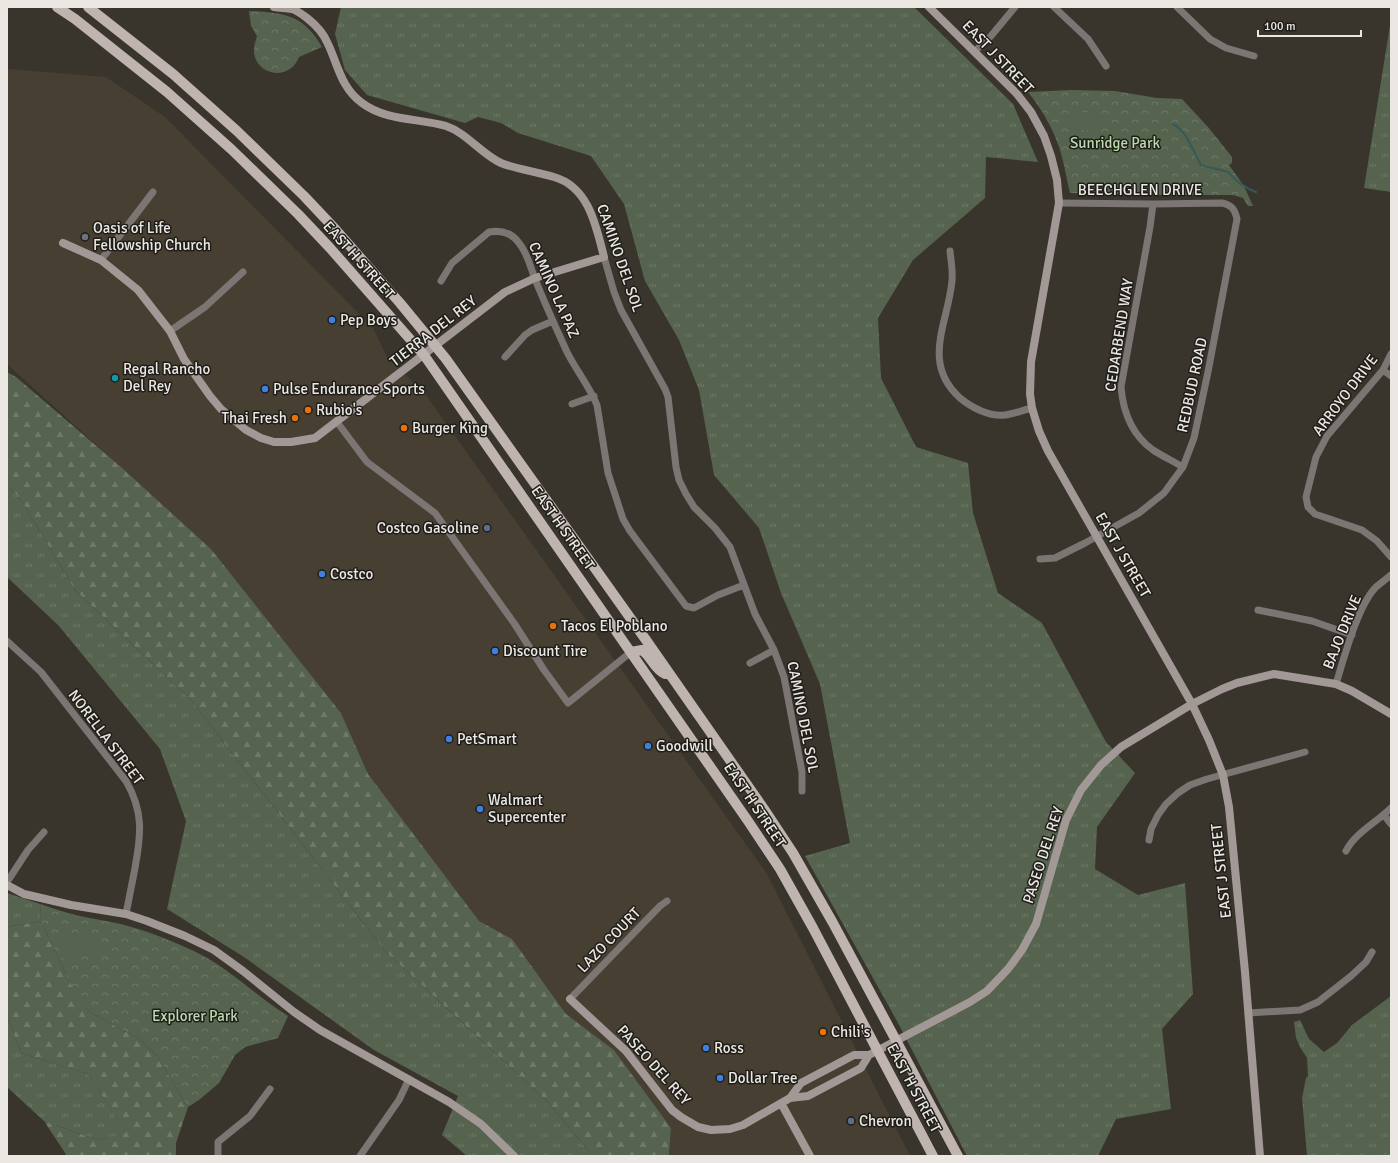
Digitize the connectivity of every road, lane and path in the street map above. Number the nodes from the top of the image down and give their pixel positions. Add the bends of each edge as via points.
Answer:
1 (57, 7) edge
2 (88, 7) edge
3 (274, 7) edge
4 (929, 7) edge
5 (1015, 7) edge
6 (1054, 7) edge
7 (1177, 7) edge
8 (298, 9) edge
9 (975, 51) junction
10 (1254, 56) dead end
11 (1106, 66) dead end
12 (153, 192) dead end
13 (1059, 203) junction
14 (1222, 203) joint
15 (1153, 204) junction
16 (63, 242) dead end
17 (950, 250) dead end
18 (604, 257) junction
19 (101, 260) junction
20 (243, 272) dead end
21 (535, 278) junction
22 (441, 281) dead end
23 (553, 321) junction
24 (170, 331) junction
25 (435, 345) junction
26 (1391, 354) edge
27 (424, 355) junction
28 (505, 357) dead end
29 (1383, 370) junction
30 (1391, 376) edge
31 (594, 396) junction
32 (572, 404) dead end
33 (1032, 408) junction
34 (337, 422) junction
35 (1183, 467) junction
36 (1096, 536) junction
37 (1391, 557) edge
38 (1040, 560) dead end
39 (1391, 575) edge
40 (744, 585) junction
41 (1258, 610) dead end
42 (1352, 635) junction
43 (7, 641) edge
44 (774, 650) junction
45 (631, 652) junction
46 (750, 663) dead end
47 (669, 673) junction
48 (1336, 684) junction
49 (1192, 704) junction
50 (1391, 714) edge
51 (1305, 752) dead end
52 (1222, 775) junction
53 (802, 791) dead end
54 (1391, 808) edge
55 (1384, 815) junction
56 (1391, 824) edge
57 (44, 832) dead end
58 (1148, 840) dead end
59 (1346, 851) dead end
60 (7, 882) edge
61 (7, 886) edge
62 (667, 901) dead end
63 (126, 914) junction
64 (1372, 952) dead end
65 (570, 999) joint
66 (1248, 1012) junction
67 (896, 1041) junction
68 (873, 1053) junction
69 (409, 1079) junction
70 (270, 1089) dead end
71 (790, 1098) junction
72 (782, 1103) junction
73 (218, 1156) edge
74 (360, 1156) edge
75 (514, 1156) edge
76 (810, 1156) edge
77 (933, 1156) edge
78 (958, 1156) edge
79 (1260, 1156) edge

1 - 27 main road, EAST H STREET via 167,92 231,150 298,214
2 - 25 main road, EAST H STREET via 177,78 304,196
3 - 8 street, CAMINO DEL SOL
4 - 9 street, EAST J STREET
5 - 9 street
6 - 11 street via 1088,39
7 - 10 street via 1210,39 1226,48
8 - 18 street, CAMINO DEL SOL via 322,33 340,76 349,91 362,104 380,113 447,126 502,163 556,177 573,188 584,199 591,212
9 - 13 street, EAST J STREET via 1018,94 1040,128 1054,168
12 - 19 street
13 - 15 street, BEECHGLEN DRIVE
13 - 33 street, EAST J STREET via 1031,362
14 - 15 street, BEECHGLEN DRIVE
14 - 35 street, REDBUD ROAD via 1232,207 1237,219 1194,438
15 - 35 street, CEDARBEND WAY via 1121,387 1122,396 1129,420 1142,440 1153,450
16 - 19 street, TIERRA DEL REY
17 - 33 street via 952,281 938,351 946,381 961,399 981,411 1005,415
18 - 21 street, TIERRA DEL REY
18 - 40 street, CAMINO DEL SOL via 621,310 668,397 676,467 682,487 694,507 727,543
19 - 24 street, TIERRA DEL REY via 138,290
20 - 24 street via 205,307
21 - 22 street, CAMINO LA PAZ via 526,252 518,242 504,232 494,231 489,232 452,263
21 - 23 street, CAMINO LA PAZ
21 - 25 street, TIERRA DEL REY via 505,292
23 - 28 street via 525,335
23 - 31 street, CAMINO LA PAZ via 571,359
24 - 34 street, TIERRA DEL REY via 184,359 210,396 246,430 274,442 291,442 315,438
25 - 27 street, TIERRA DEL REY
25 - 47 main road, EAST H STREET
26 - 29 street, ARROYO DRIVE
27 - 34 street, TIERRA DEL REY
27 - 45 main road, EAST H STREET
29 - 30 street
29 - 37 street, ARROYO DRIVE via 1327,436 1314,463 1306,497 1308,507 1315,514 1362,530 1377,541
31 - 32 street
31 - 40 street, CAMINO LA PAZ via 600,414 608,473 623,519 686,606 694,608
33 - 36 street, EAST J STREET via 1048,451
34 - 45 street via 367,462 435,513 568,703
35 - 36 street, REDBUD ROAD via 1164,493 1153,503
36 - 38 street, REDBUD ROAD via 1055,558
36 - 49 street, EAST J STREET
39 - 42 street, BAJO DRIVE via 1376,588 1364,606
40 - 44 street, CAMINO DEL SOL via 755,614
41 - 42 street via 1312,621
42 - 48 street, BAJO DRIVE
43 - 63 street, NORELLA STREET via 41,672 134,795 140,817 140,834
44 - 46 street, CAMINO DEL SOL
44 - 53 street, CAMINO DEL SOL via 784,677 802,772
45 - 47 main road via 642,650 662,673
45 - 68 main road, EAST H STREET via 780,869 838,974
47 - 67 main road, EAST H STREET via 793,853
48 - 49 street, PASEO DEL REY via 1274,674 1237,683
48 - 50 street, PASEO DEL REY
49 - 52 street, EAST J STREET
49 - 67 street, PASEO DEL REY via 1121,747 1101,764 1081,790 1066,820 1036,924 1008,969 970,1002
51 - 52 street
52 - 58 street via 1178,793 1158,815
52 - 66 street, EAST J STREET via 1228,807
54 - 55 street
55 - 56 street
55 - 59 street via 1350,842
57 - 60 street via 28,850
61 - 63 street via 24,894
62 - 65 street, LAZO COURT
63 - 69 street via 146,920 214,950 320,1030
64 - 66 street via 1366,962 1351,976 1318,1002 1300,1010
65 - 72 street, PASEO DEL REY via 626,1051 672,1110 698,1126 711,1130 730,1129 743,1125
66 - 79 street, EAST J STREET
67 - 68 street, PASEO DEL REY
67 - 78 main road, EAST H STREET
68 - 71 street, PASEO DEL REY via 861,1068 808,1096
68 - 71 street, PASEO DEL REY via 854,1055 801,1083
68 - 77 main road, EAST H STREET
69 - 74 street via 399,1100
69 - 75 street via 481,1124
70 - 73 street via 250,1116 218,1142
71 - 72 street, PASEO DEL REY
72 - 76 street

